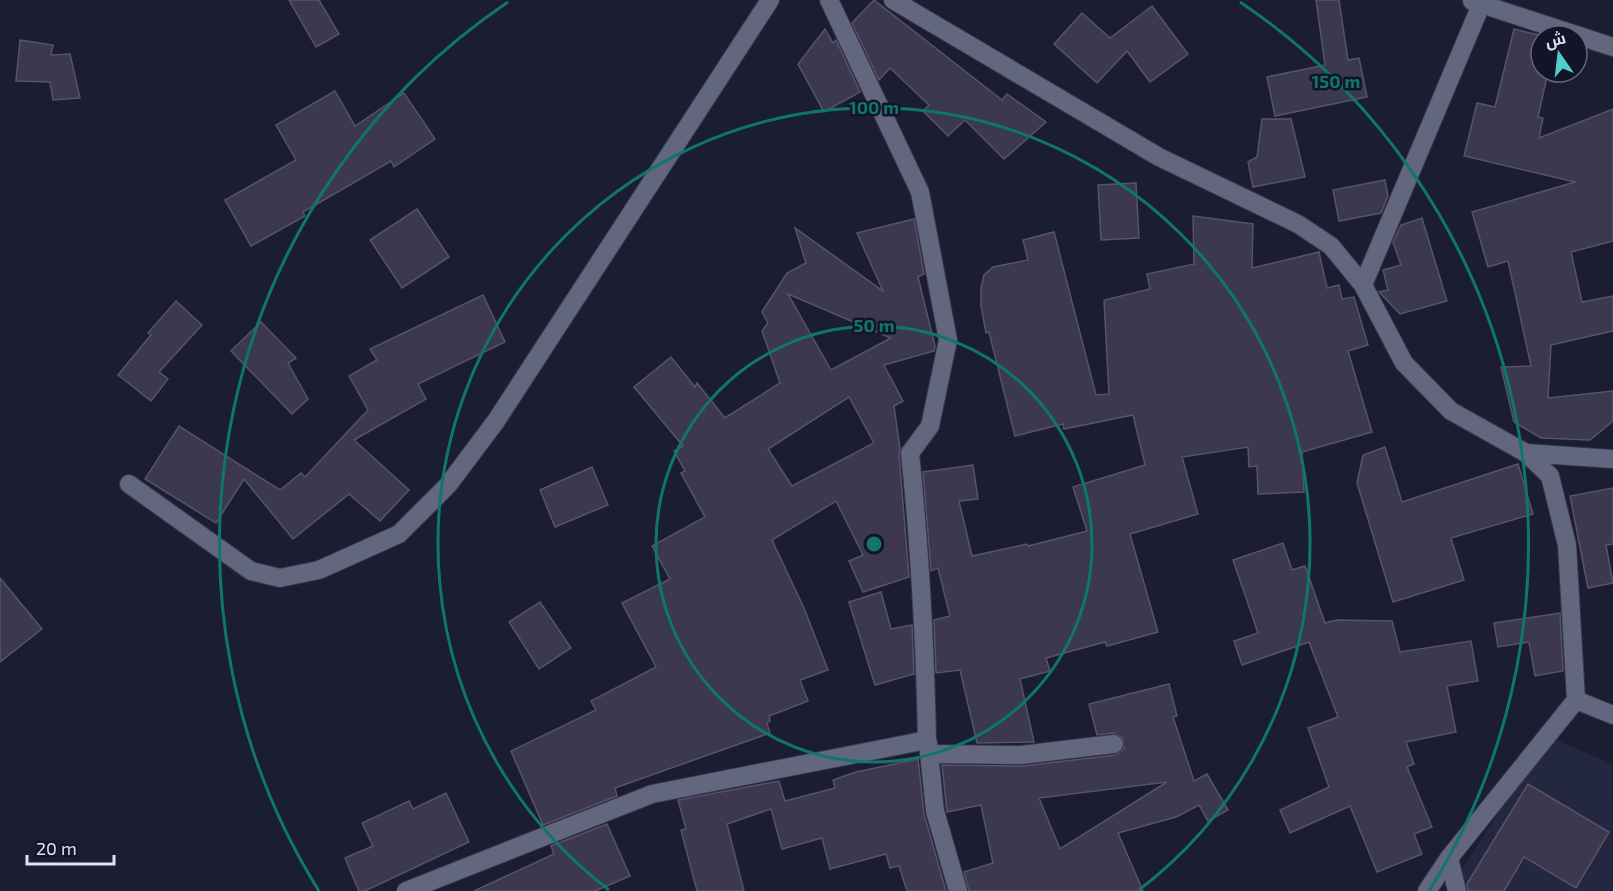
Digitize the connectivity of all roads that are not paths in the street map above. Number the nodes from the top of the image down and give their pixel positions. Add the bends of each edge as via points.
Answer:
1 (770, 0) edge
2 (829, 0) edge
3 (893, 0) edge
4 (1479, 1) edge
5 (1613, 47) edge
6 (1363, 285) junction
7 (1526, 453) junction
8 (1613, 459) edge
9 (129, 484) dead end
10 (1576, 700) junction
11 (1613, 715) edge
12 (1114, 744) dead end
13 (928, 747) junction
14 (1449, 858) junction
15 (406, 891) edge
16 (958, 891) edge
17 (1427, 891) edge
18 (1457, 891) edge

1 - 9 street via 496,421 448,485 399,534 319,570 280,578 251,572
2 - 13 street via 920,192 948,340 930,426 910,453 919,546
3 - 6 street via 1159,157 1298,224 1331,246
4 - 5 street
4 - 6 street
6 - 7 street via 1404,363 1451,411
7 - 8 street
7 - 10 street via 1550,476 1567,545
10 - 11 street
10 - 14 street
12 - 13 street via 1021,754
13 - 15 street via 652,794
13 - 16 street via 935,811
14 - 17 street
14 - 18 street

